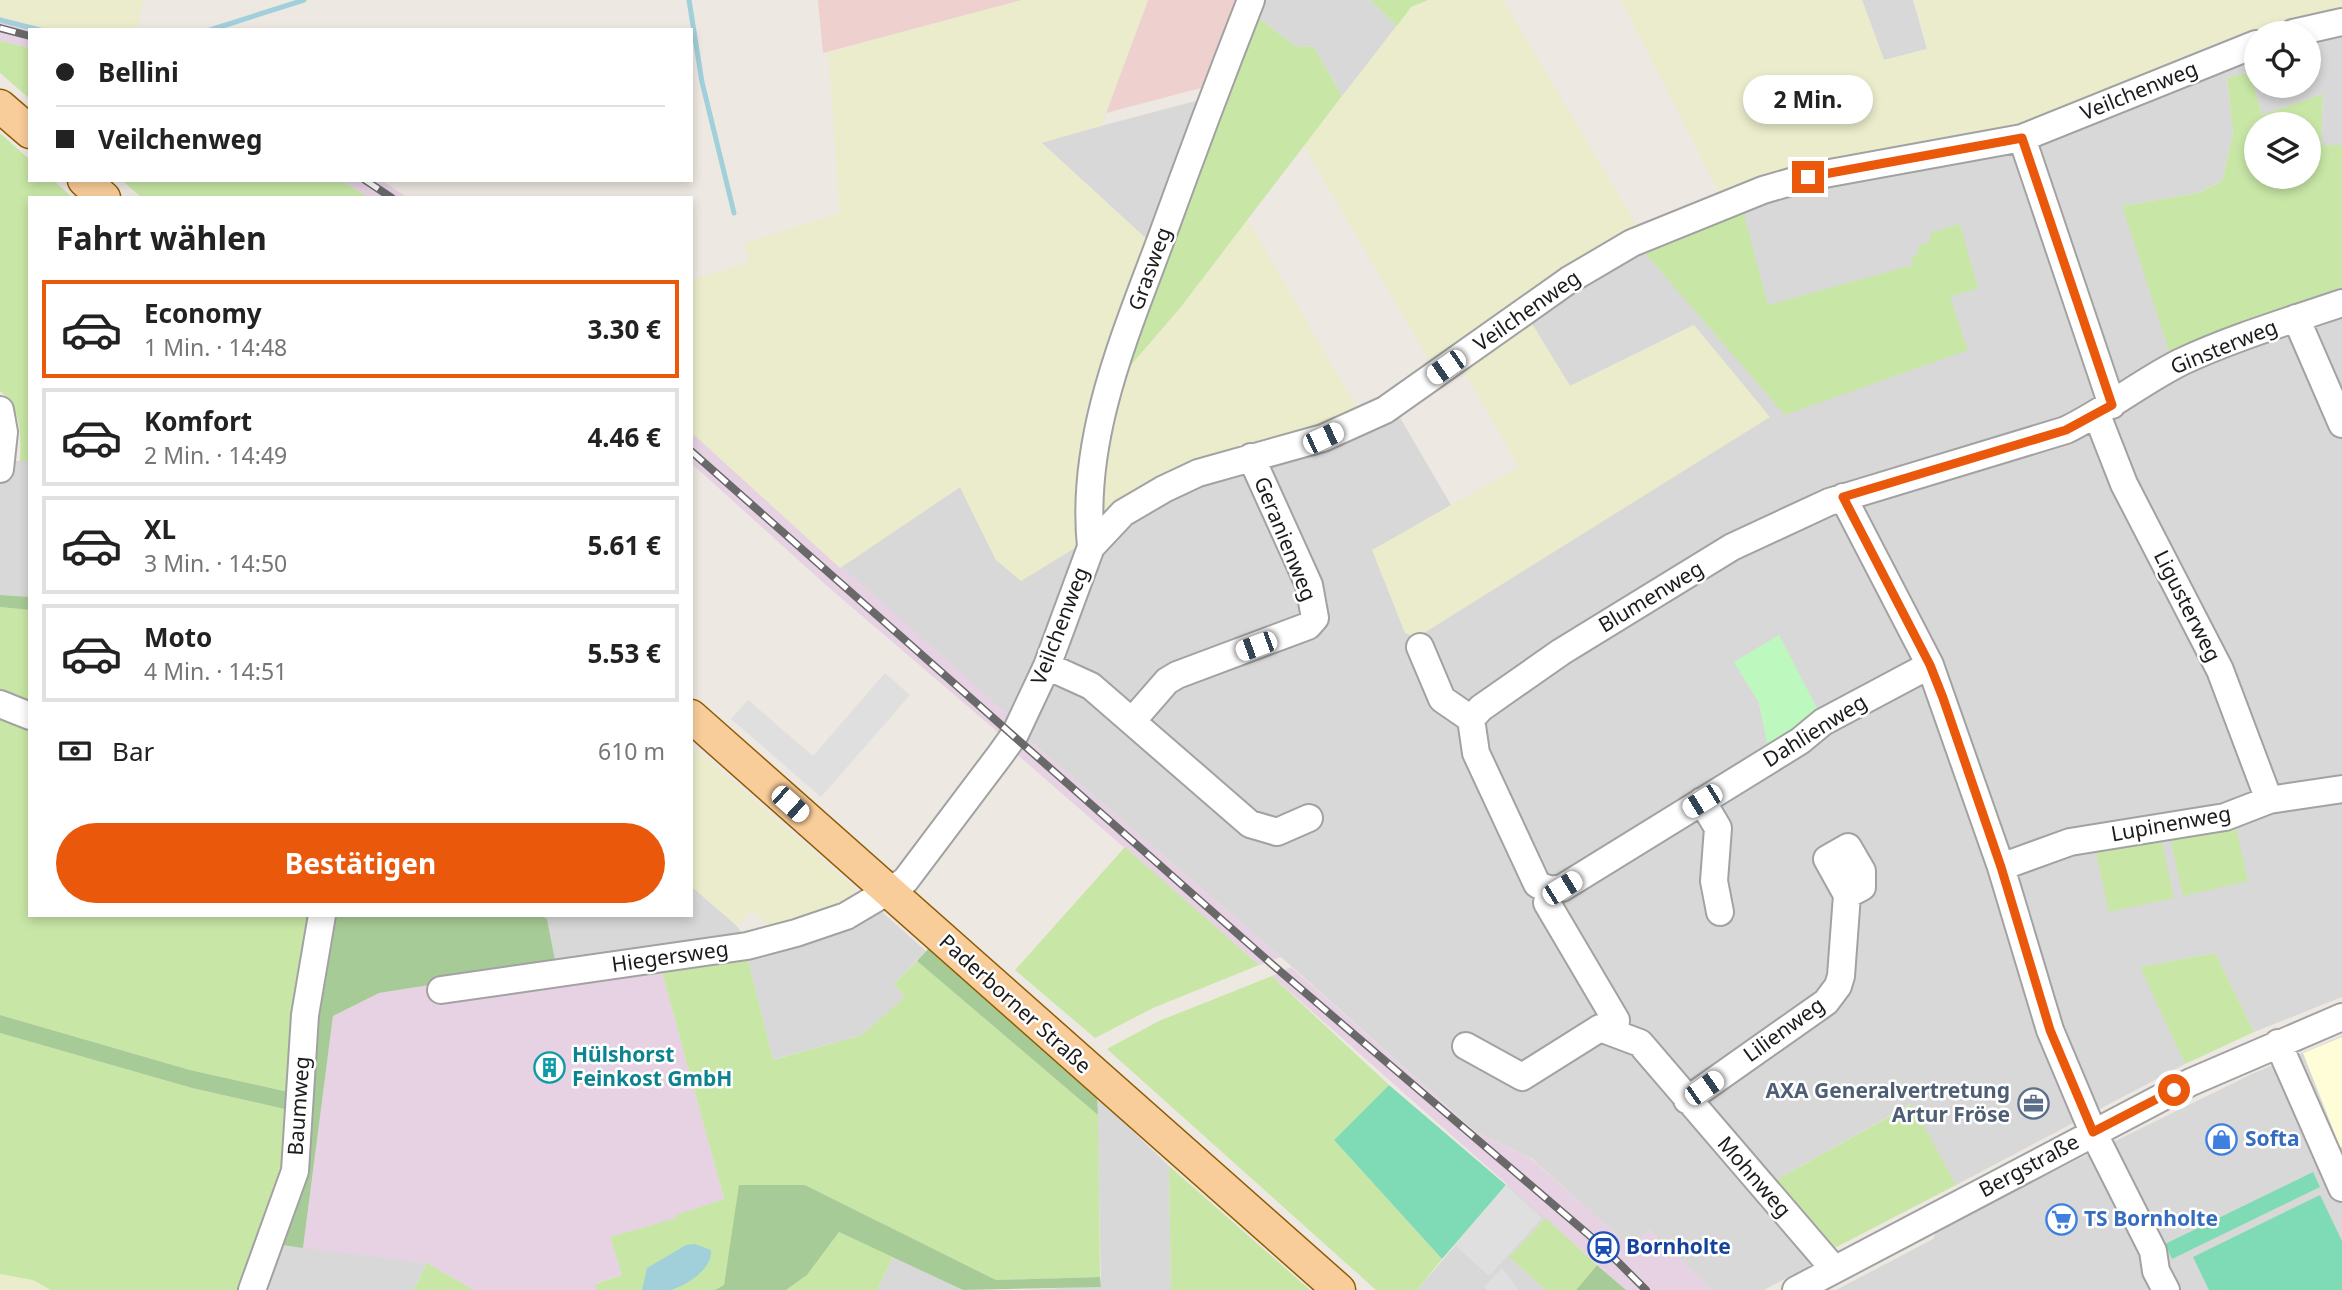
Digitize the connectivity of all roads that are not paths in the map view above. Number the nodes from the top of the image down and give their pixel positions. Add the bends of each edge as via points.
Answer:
1 (1251, 0) edge
2 (2342, 22) edge
3 (2321, 27) edge
4 (2244, 49) edge
5 (0, 106) edge
6 (28, 130) edge
7 (2022, 138) junction
8 (86, 182) edge
9 (102, 196) edge
10 (2342, 303) edge
11 (2296, 318) junction
12 (0, 410) edge
13 (2104, 410) junction
14 (2342, 424) edge
15 (1251, 457) junction
16 (0, 469) edge
17 (1843, 497) junction
18 (1091, 547) junction
19 (1420, 647) dead end
20 (1930, 665) junction
21 (1047, 666) junction
22 (0, 704) edge
23 (28, 715) edge
24 (693, 718) edge
25 (1471, 719) junction
26 (1133, 720) junction
27 (2342, 789) edge
28 (2269, 800) junction
29 (1702, 801) junction
30 (1309, 818) dead end
31 (2001, 867) junction
32 (1549, 891) junction
33 (889, 892) junction
34 (1847, 895) dead end
35 (1720, 912) dead end
36 (322, 917) edge
37 (441, 990) dead end
38 (2342, 1017) edge
39 (1615, 1033) junction
40 (2278, 1042) junction
41 (1466, 1046) dead end
42 (1687, 1100) junction
43 (2093, 1132) junction
44 (2342, 1188) edge
45 (1834, 1269) junction
46 (252, 1290) edge
47 (1339, 1290) edge
48 (1799, 1290) edge
49 (2166, 1290) edge

1 - 18 street, Grasweg via 1111,373 1093,460 1088,516
2 - 3 street
4 - 7 street, Veilchenweg
5 - 6 main road
7 - 13 street via 2073,284
7 - 15 street, Veilchenweg via 1808,177 1763,190 1632,243 1569,280 1385,410 1323,438
8 - 9 main road
10 - 11 street, Ginsterweg
11 - 13 street, Ginsterweg via 2183,361
11 - 14 street
12 - 16 street via 4,432
13 - 17 street, Ginsterweg via 2066,430
13 - 28 street, Ligusterweg via 2124,484 2220,670
15 - 18 street, Veilchenweg via 1164,489 1123,513
15 - 26 street, Geranienweg via 1309,585 1315,618 1308,626 1177,675
17 - 20 street
17 - 25 street, Blumenweg via 1732,547 1561,652
18 - 21 street, Veilchenweg
19 - 25 street via 1442,699
20 - 29 street, Dahlienweg via 1823,722
20 - 31 street
21 - 26 street via 1091,685
21 - 33 street, Veilchenweg via 1015,734 905,881
22 - 23 street
24 - 33 main road, Paderborner Straße
25 - 32 street via 1476,753 1537,884
26 - 30 street via 1250,824 1277,832
27 - 28 street, Lupinenweg
28 - 31 street, Lupinenweg via 2225,817 2070,842
29 - 32 street, Dahlienweg via 1562,888
29 - 35 street via 1718,828 1714,881
31 - 43 street via 2050,1030
32 - 39 street via 1547,903 1616,1020
33 - 37 street, Hiegersweg via 846,916 747,946
33 - 47 main road, Paderborner Straße
34 - 42 street, Lilienweg via 1842,976 1826,1002
36 - 46 street, Baumweg via 305,1015 295,1171
38 - 40 street, Bergstraße
39 - 41 street via 1600,1028 1522,1077
39 - 42 street, Mohnweg via 1640,1043
40 - 43 street, Bergstraße
40 - 44 street
42 - 45 street, Mohnweg
43 - 45 street, Bergstraße
43 - 49 street via 2153,1251
45 - 48 street, Bergstraße

